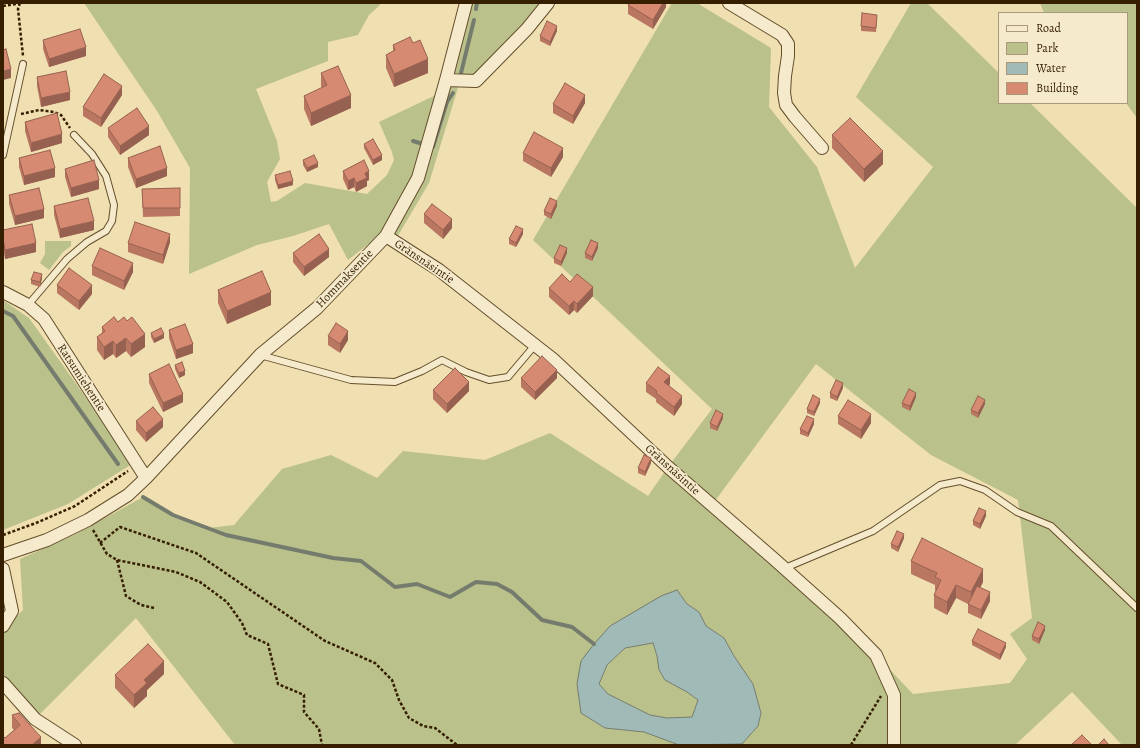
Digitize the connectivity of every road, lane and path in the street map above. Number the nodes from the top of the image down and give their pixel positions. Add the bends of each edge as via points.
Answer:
1 (20, 3) edge
2 (23, 3) edge
3 (548, 3) edge
4 (729, 3) edge
5 (3, 6) edge
6 (464, 11) edge
7 (22, 49) dead end
8 (23, 64) dead end
9 (446, 80) junction
10 (12, 116) junction
11 (74, 135) joint
12 (822, 148) dead end
13 (3, 155) edge
14 (386, 236) junction
15 (3, 292) edge
16 (28, 305) junction
17 (535, 345) junction
18 (260, 355) junction
19 (138, 464) junction
20 (146, 478) junction
21 (88, 520) junction
22 (3, 535) edge
23 (100, 543) junction
24 (3, 555) edge
25 (117, 560) junction
26 (785, 568) junction
27 (3, 569) edge
28 (154, 608) dead end
29 (1137, 608) edge
30 (3, 626) edge
31 (3, 684) edge
32 (889, 684) junction
33 (75, 745) edge
34 (322, 745) edge
35 (457, 745) edge
36 (851, 745) edge
37 (894, 745) edge

1 - 2 path
1 - 5 path
1 - 7 path via 18,9
3 - 9 street via 527,29 476,81
4 - 12 street via 782,35 788,44 784,93 786,105
6 - 9 street, Hommaksentie
8 - 10 lane
9 - 14 street, Hommaksentie via 418,178
10 - 11 path via 39,110 54,112 68,123
10 - 13 lane
11 - 16 lane via 92,154 106,176 114,205 112,221 106,232 87,242 68,259
14 - 17 street, Gränsnäsintie via 439,270
14 - 18 street, Hommaksentie via 317,308
15 - 16 street, Ratsumiehentie
16 - 19 street, Ratsumiehentie via 44,319
17 - 18 lane via 508,377 489,380 442,360 394,382 351,380
17 - 26 street, Gränsnäsintie via 668,467
18 - 20 street, Hommaksentie
19 - 20 street, Ratsumiehentie
19 - 22 path via 75,506
20 - 21 street, Hommaksentie via 128,495
21 - 23 path
21 - 24 street, Hommaksentie via 47,540
23 - 25 path via 107,554
23 - 35 path via 120,527 196,553 325,641 375,663 392,680 409,718 423,726 435,728
25 - 28 path via 126,596 141,605
25 - 34 path via 176,572 200,582 227,602 247,635 268,644 278,684 304,695 304,712 319,729
26 - 29 lane via 872,531 940,485 960,481 985,490 1017,512 1051,526
26 - 32 street, Gränsnäsintie via 876,655
27 - 30 street via 12,611
31 - 33 street via 36,719
32 - 36 path
32 - 37 street, Gränsnäsintie via 894,695

